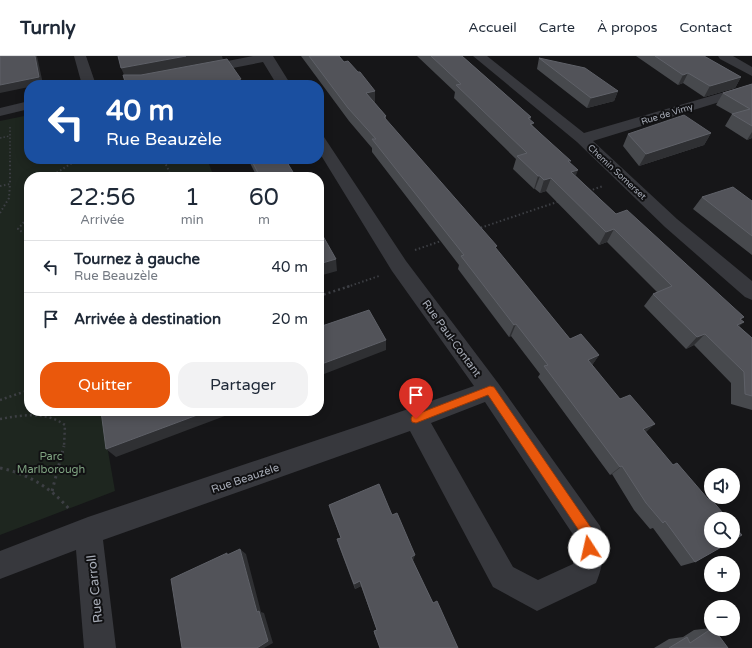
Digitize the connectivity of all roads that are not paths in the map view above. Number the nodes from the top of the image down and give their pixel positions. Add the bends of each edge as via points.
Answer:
1 (80, 56) edge
2 (479, 56) edge
3 (724, 56) edge
4 (266, 57) edge
5 (192, 72) edge
6 (752, 72) edge
7 (87, 80) edge
8 (281, 80) edge
9 (752, 88) edge
10 (24, 106) edge
11 (4, 111) edge
12 (582, 139) junction
13 (324, 148) edge
14 (752, 292) edge
15 (490, 390) junction
16 (416, 419) junction
17 (88, 531) junction
18 (0, 565) edge
19 (100, 648) edge

1 - 7 street
2 - 12 street, Chemin Somerset
3 - 6 street
4 - 5 street
4 - 8 street
9 - 12 street, Rue de Vimy
10 - 11 street
12 - 14 street, Chemin Somerset via 671,223
13 - 15 street, Rue Paul-Contant via 397,263
15 - 16 street, Rue Beauzèle
15 - 16 street, Rue Paul-Contant via 590,536 586,573 537,596 502,577
16 - 17 street, Rue Beauzèle
17 - 18 street, Rue Beauzèle
17 - 19 street, Rue Carroll

